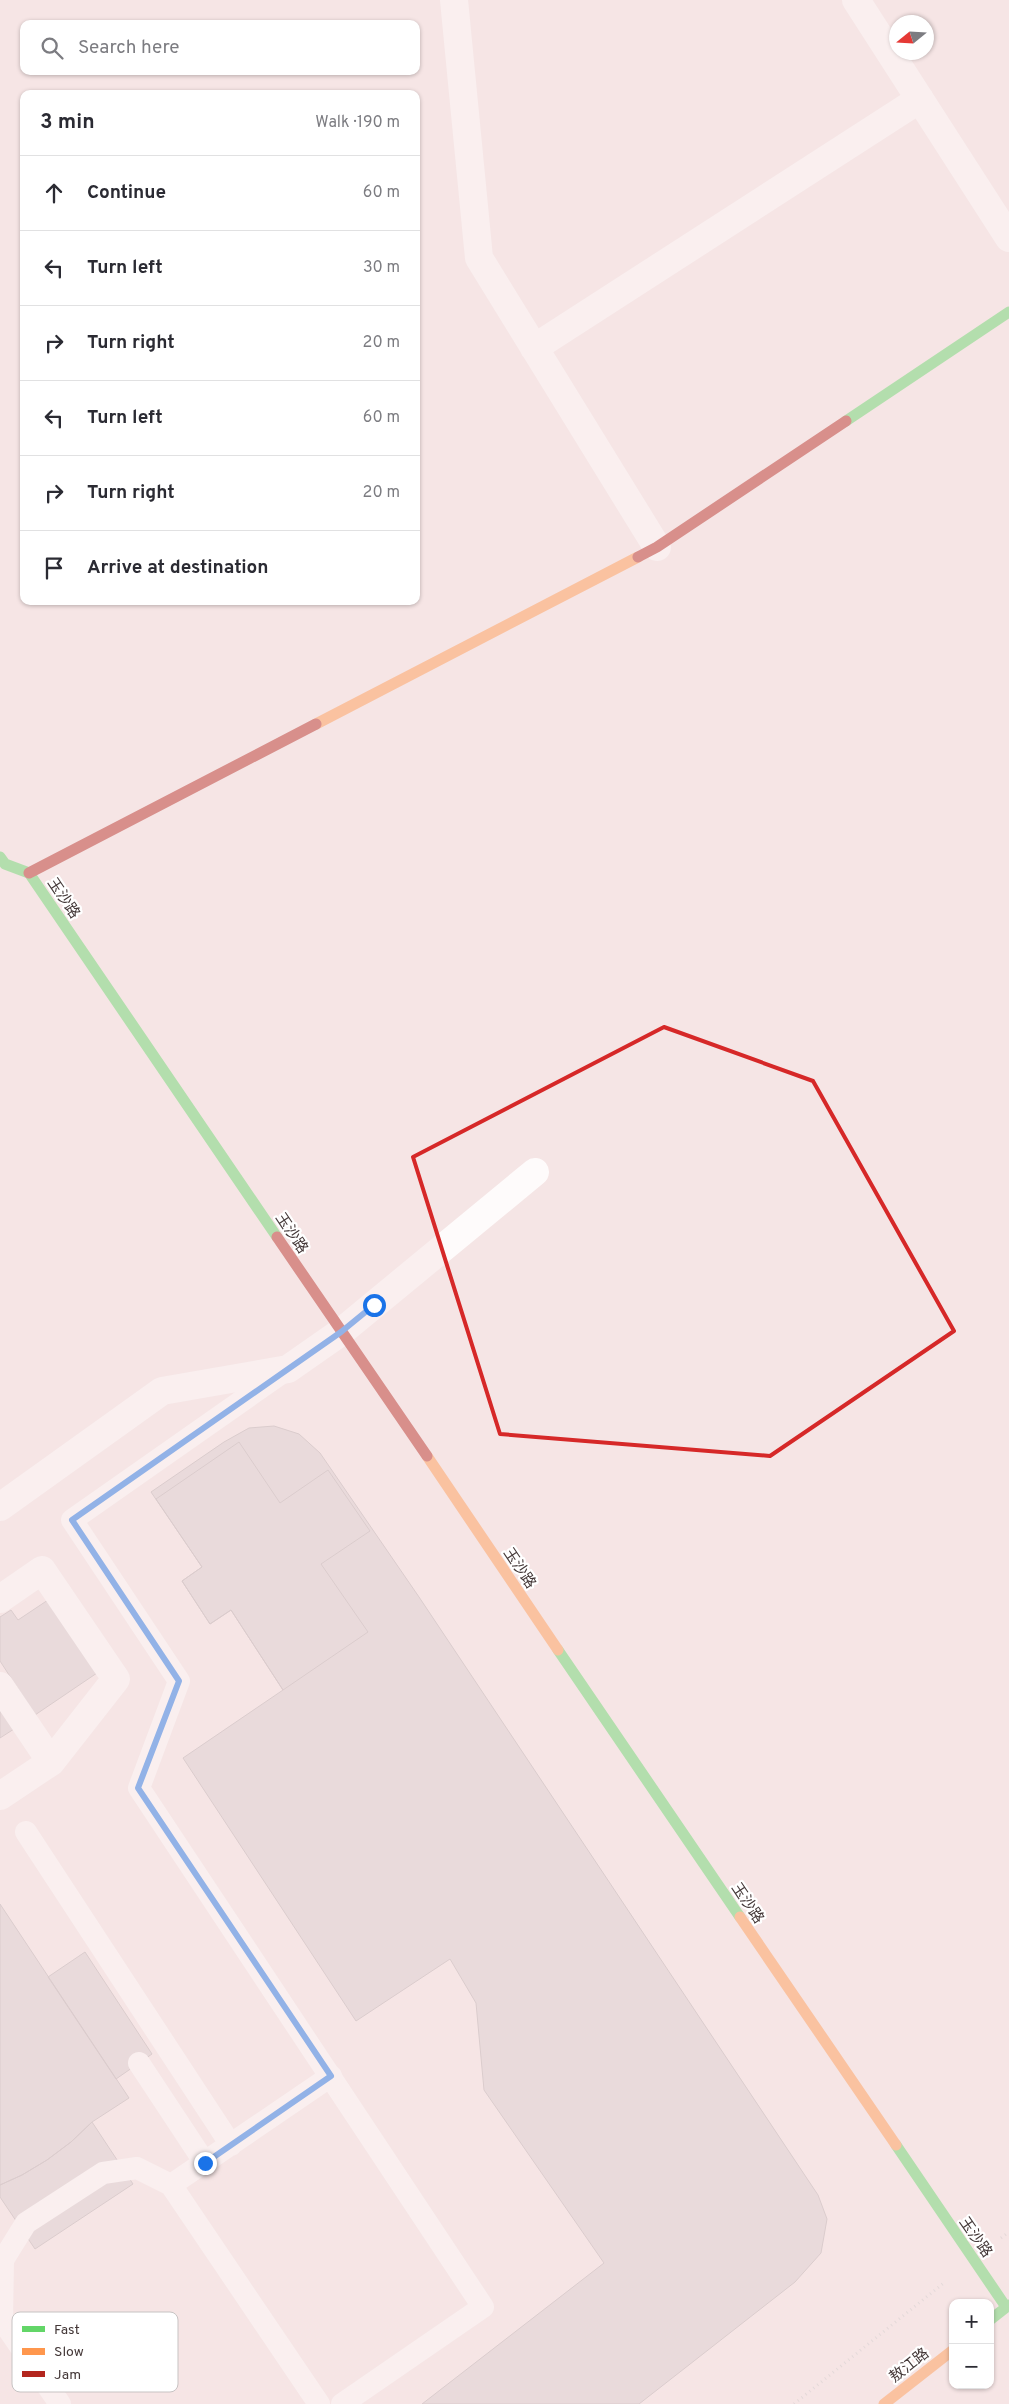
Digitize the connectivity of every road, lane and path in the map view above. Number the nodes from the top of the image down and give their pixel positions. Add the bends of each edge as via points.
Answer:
1 (454, 0) edge
2 (856, 0) edge
3 (920, 99) junction
4 (1009, 238) edge
5 (1009, 312) edge
6 (534, 348) junction
7 (657, 547) junction
8 (0, 857) edge
9 (29, 873) junction
10 (535, 1172) dead end
11 (341, 1332) junction
12 (288, 1369) junction
13 (0, 1507) edge
14 (0, 1599) edge
15 (0, 1686) edge
16 (51, 1762) junction
17 (0, 1796) edge
18 (26, 1832) dead end
19 (139, 2063) dead end
20 (331, 2076) junction
21 (231, 2145) junction
22 (205, 2163) junction
23 (172, 2185) junction
24 (1009, 2232) edge
25 (973, 2260) junction
26 (1008, 2306) edge
27 (994, 2317) edge
28 (1, 2320) edge
29 (12, 2336) edge
30 (949, 2353) edge
31 (52, 2392) edge
32 (60, 2404) edge
33 (319, 2404) edge
34 (342, 2404) edge
35 (794, 2404) edge
36 (884, 2404) edge

1 - 6 street via 479,258
2 - 3 street
3 - 4 street
3 - 6 street
5 - 7 street
6 - 7 street
7 - 9 street
8 - 9 street, 玉沙路 via 5,864
9 - 11 street, 玉沙路
10 - 11 street
11 - 12 street
11 - 25 street, 玉沙路
12 - 13 street via 162,1391
12 - 20 lane via 72,1520 179,1681 138,1788
14 - 16 street via 42,1570 116,1679
15 - 16 street
16 - 17 street
18 - 21 lane
19 - 22 lane
20 - 21 lane
20 - 34 lane via 483,2307
21 - 22 lane
22 - 23 lane
23 - 28 lane via 137,2168 104,2173 26,2223 3,2260
23 - 33 lane
24 - 25 path
25 - 26 street, 玉沙路
25 - 35 path
26 - 27 street
28 - 29 lane
30 - 36 street, 敖江路
31 - 32 lane

